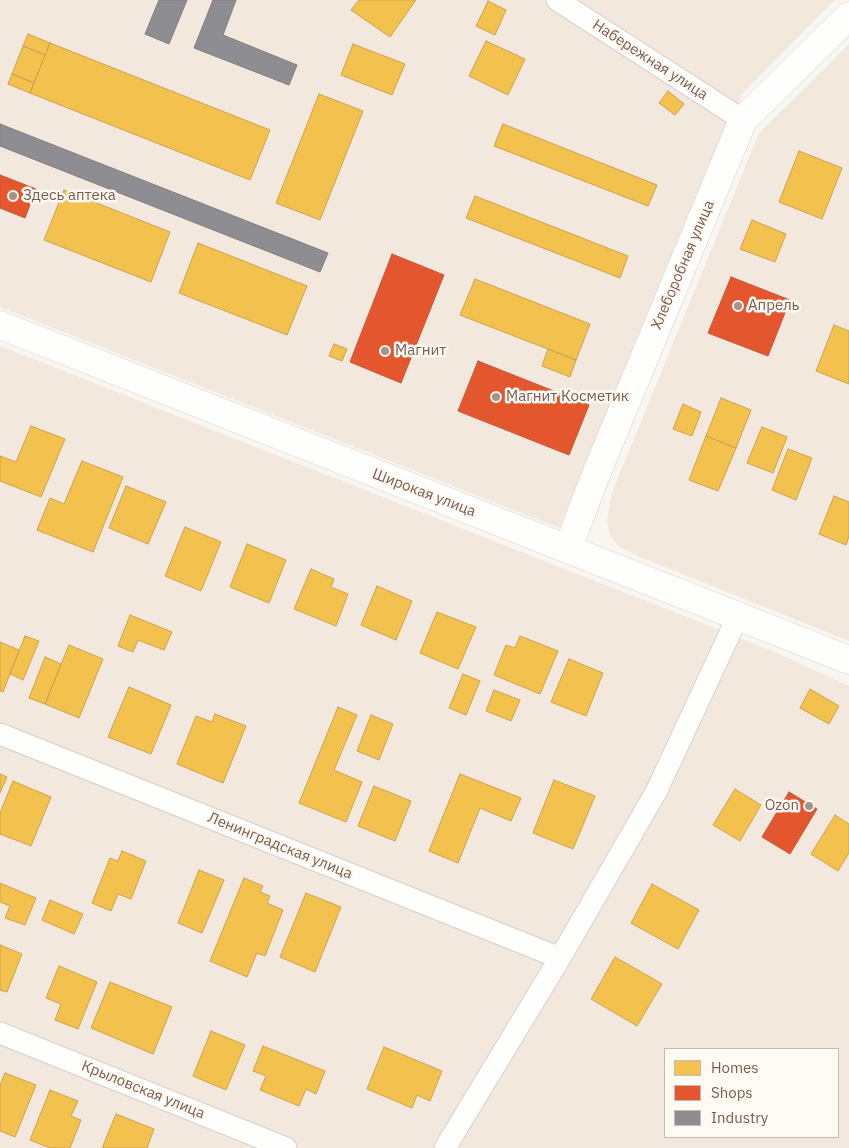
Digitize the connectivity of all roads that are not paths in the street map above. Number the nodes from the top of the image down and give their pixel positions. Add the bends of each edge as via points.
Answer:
1 (557, 0) edge
2 (849, 16) edge
3 (743, 120) junction
4 (0, 325) edge
5 (568, 548) junction
6 (738, 616) junction
7 (849, 660) edge
8 (0, 734) edge
9 (560, 958) junction
10 (0, 1033) edge
11 (286, 1148) edge
12 (445, 1148) edge

1 - 3 street, Набережная улица
2 - 3 street, Хлеборобная улица
3 - 5 street, Хлеборобная улица
4 - 5 street, Широкая улица
5 - 6 street, Широкая улица
6 - 7 street, Широкая улица
6 - 9 street via 656,792
8 - 9 street, Ленинградская улица
9 - 12 street
10 - 11 street, Крыловская улица

